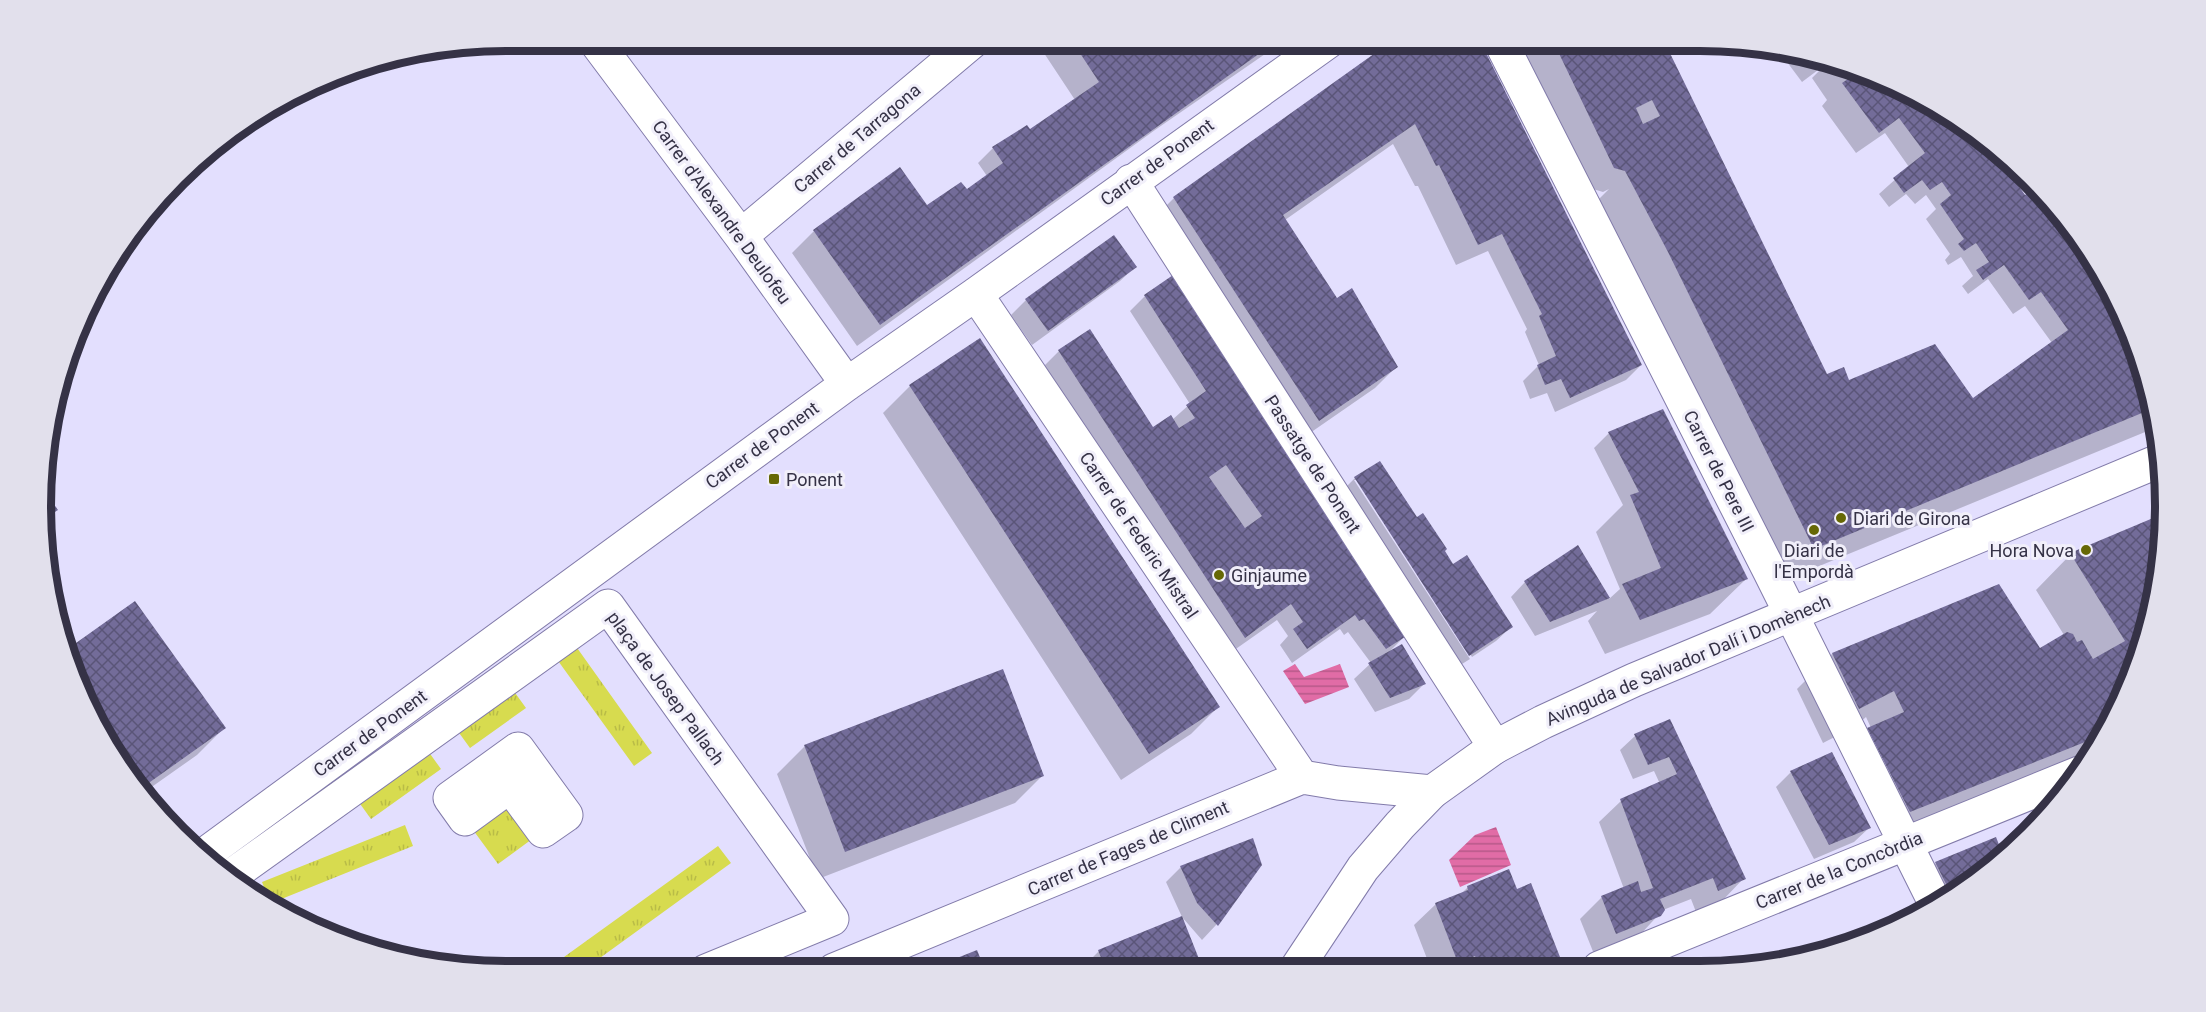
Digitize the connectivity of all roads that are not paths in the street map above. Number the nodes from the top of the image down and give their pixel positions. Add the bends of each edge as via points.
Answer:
1 (603, 51) edge
2 (960, 51) edge
3 (1314, 51) edge
4 (1506, 51) edge
5 (1131, 181) junction
6 (741, 236) junction
7 (976, 294) junction
8 (847, 384) junction
9 (2153, 464) edge
10 (1792, 616) junction
11 (1496, 747) junction
12 (1302, 777) junction
13 (2064, 779) edge
14 (1432, 792) junction
15 (1906, 843) junction
16 (209, 851) edge
17 (236, 872) edge
18 (1932, 897) edge
19 (730, 961) edge
20 (856, 961) edge
21 (1301, 961) edge
22 (1616, 961) edge

1 - 6 street, Carrer d'Alexandre Deulofeu
2 - 6 street, Carrer de Tarragona
3 - 5 street, Carrer de Ponent
4 - 10 street, Carrer de Pere III
5 - 7 street, Carrer de Ponent
5 - 11 street, Passatge de Ponent
6 - 8 street, Carrer d'Alexandre Deulofeu
7 - 8 street, Carrer de Ponent
7 - 12 street, Carrer de Federic Mistral
8 - 16 street, Carrer de Ponent
9 - 10 street, Avinguda de Salvador Dalí i Domènech
10 - 11 street, Avinguda de Salvador Dalí i Domènech via 1625,684
10 - 15 street, Carrer de Pere III
11 - 14 street, Avinguda de Salvador Dalí i Domènech
12 - 14 street
12 - 20 street, Carrer de Fages de Climent
13 - 15 street, Carrer de la Concòrdia
14 - 21 street, Avinguda de Salvador Dalí i Domènech via 1363,868
15 - 18 street, Carrer de Pere III
15 - 22 street, Carrer de la Concòrdia
17 - 19 street, plaça de Josep Pallach via 608,606 832,919

